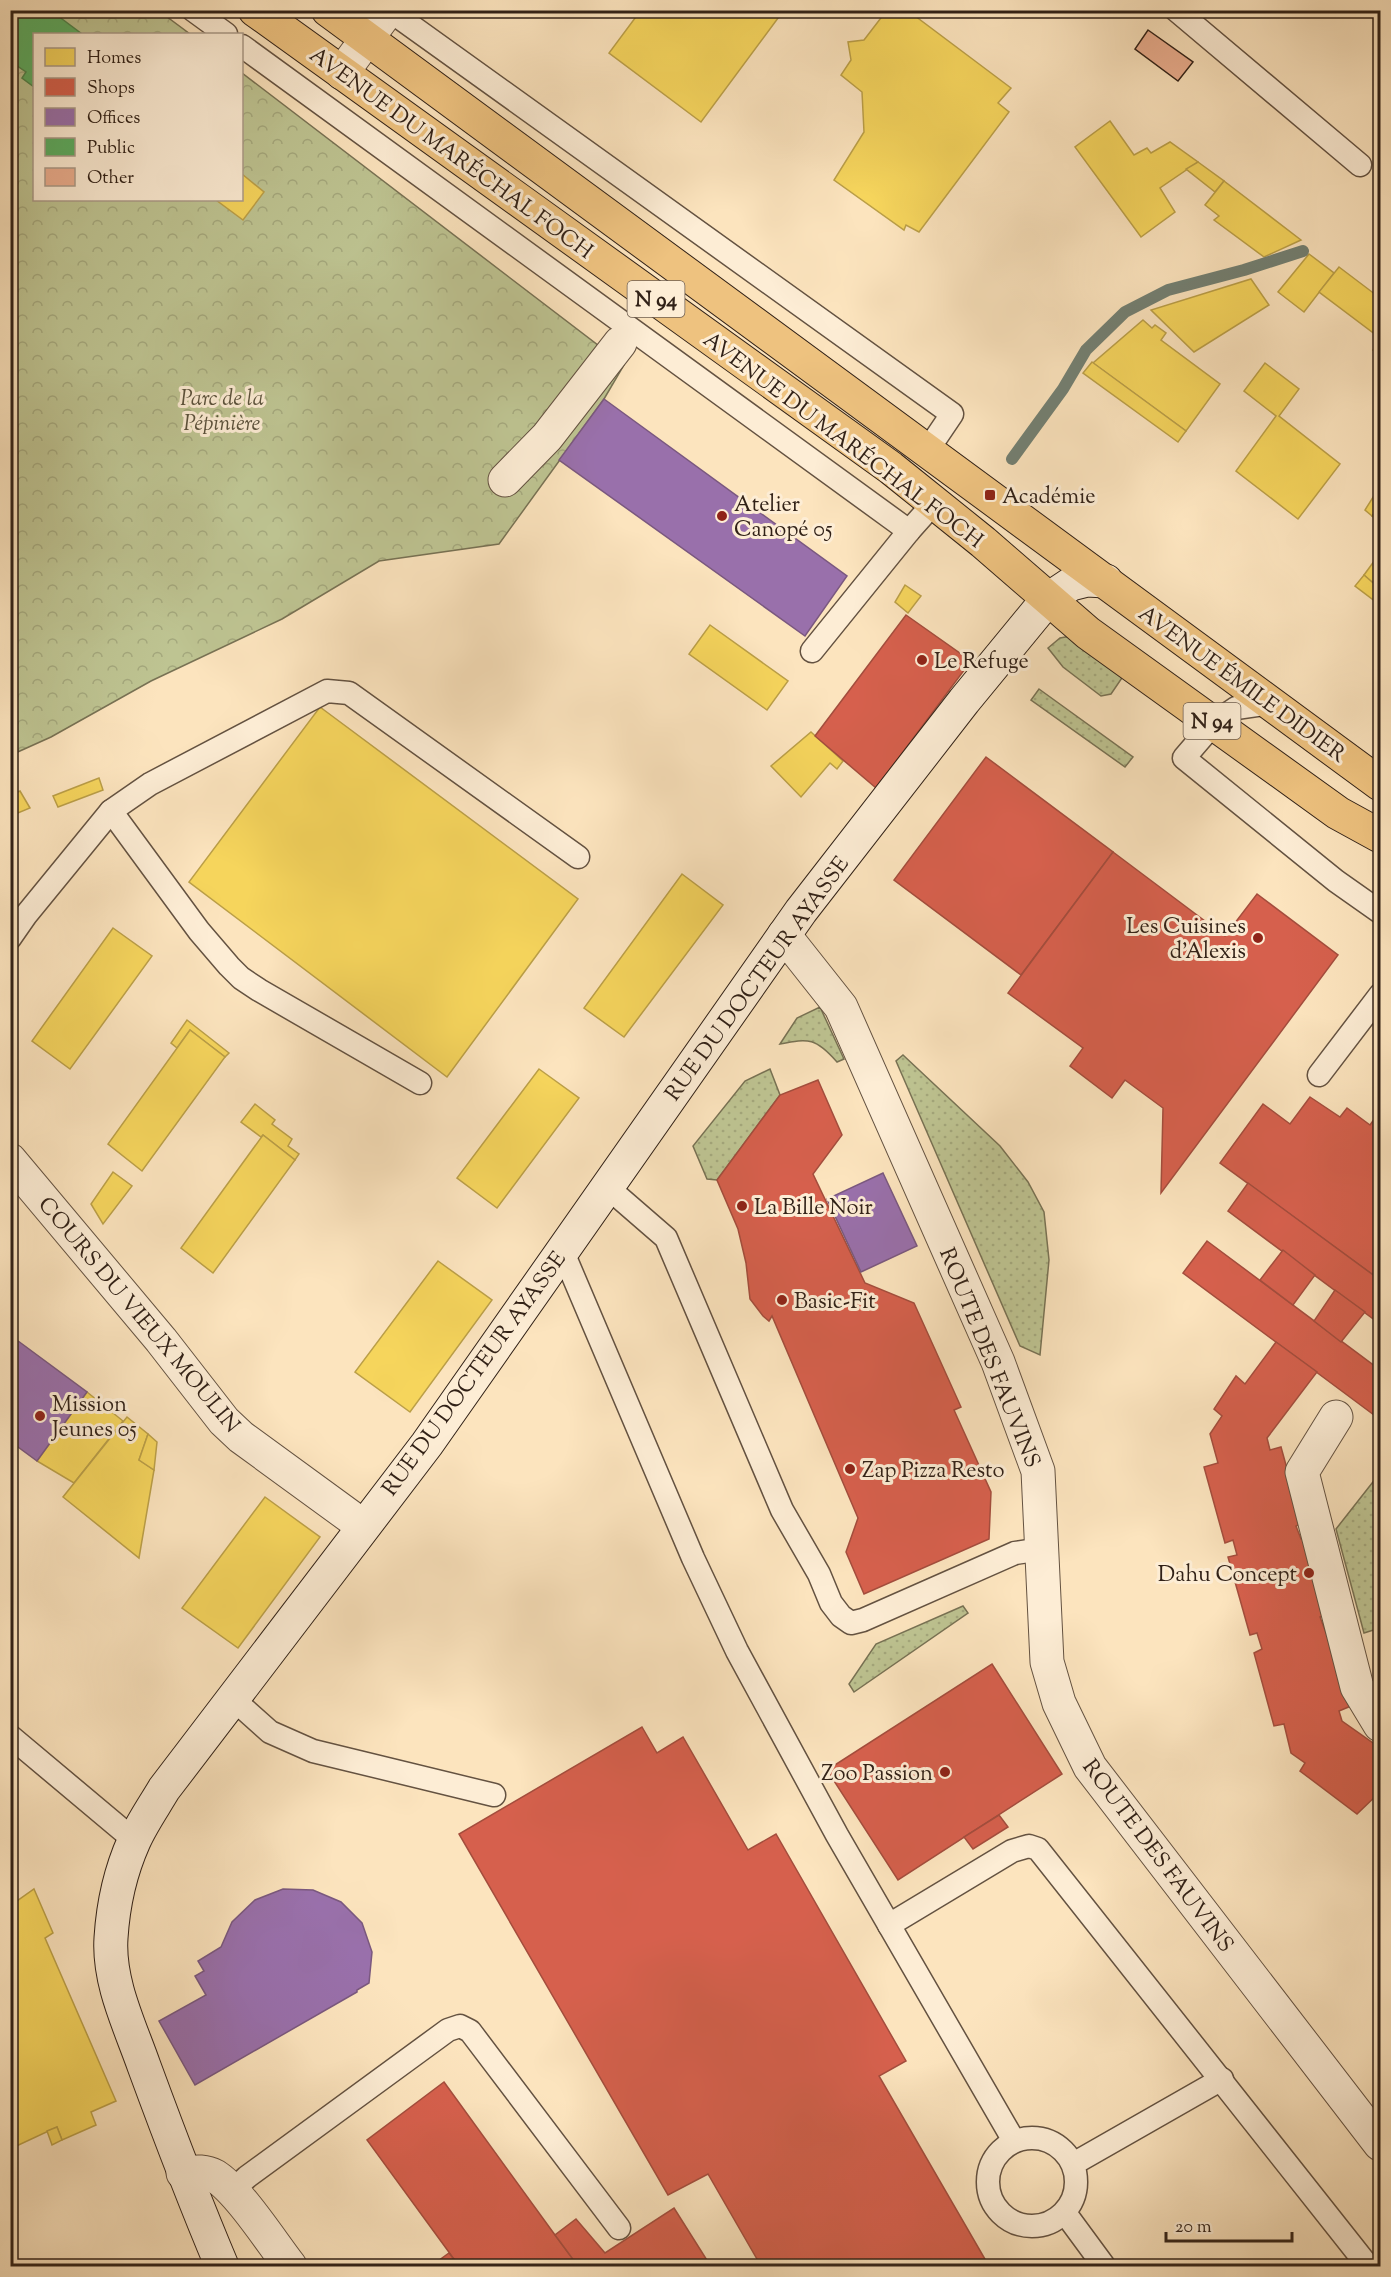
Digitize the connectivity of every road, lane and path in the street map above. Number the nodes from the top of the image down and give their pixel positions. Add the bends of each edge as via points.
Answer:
1 (193, 10) edge
2 (255, 10) edge
3 (328, 10) edge
4 (389, 10) edge
5 (1176, 10) edge
6 (225, 33) edge
7 (367, 39) junction
8 (243, 47) edge
9 (342, 73) junction
10 (1360, 165) dead end
11 (620, 343) dead end
12 (927, 451) junction
13 (505, 480) dead end
14 (934, 503) junction
15 (909, 531) junction
16 (1106, 581) junction
17 (1047, 600) junction
18 (812, 651) dead end
19 (1272, 703) junction
20 (1214, 723) junction
21 (1380, 784) edge
22 (111, 811) junction
23 (1380, 836) edge
24 (578, 857) dead end
25 (1380, 912) edge
26 (784, 935) junction
27 (10, 938) edge
28 (1380, 994) edge
29 (1319, 1075) dead end
30 (420, 1083) dead end
31 (10, 1160) edge
32 (606, 1186) junction
33 (562, 1250) junction
34 (1336, 1417) dead end
35 (363, 1526) junction
36 (1042, 1549) junction
37 (232, 1698) junction
38 (1380, 1725) edge
39 (10, 1736) edge
40 (494, 1795) dead end
41 (134, 1840) junction
42 (889, 1925) junction
43 (1222, 2079) junction
44 (1014, 2141) junction
45 (1380, 2144) edge
46 (1073, 2164) junction
47 (183, 2173) junction
48 (232, 2191) junction
49 (1065, 2213) junction
50 (619, 2228) dead end
51 (222, 2266) edge
52 (290, 2266) edge
53 (1104, 2266) edge
54 (1368, 2266) edge

1 - 6 lane
2 - 9 main road, AVENUE DU MARÉCHAL FOCH / N 94
3 - 7 main road, AVENUE DU MARÉCHAL FOCH / N 94
4 - 7 street
4 - 12 lane via 952,414
5 - 10 lane
7 - 9 street
7 - 12 main road, AVENUE DU MARÉCHAL FOCH / N 94
8 - 15 lane
9 - 14 main road, AVENUE DU MARÉCHAL FOCH / N 94
11 - 13 street via 547,437
12 - 16 main road, AVENUE DU MARÉCHAL FOCH / N 94
14 - 15 lane
14 - 17 main road, AVENUE DU MARÉCHAL FOCH / N 94
15 - 18 lane
16 - 17 street, RUE DU DOCTEUR AYASSE via 1071,584
16 - 19 main road, AVENUE ÉMILE DIDIER / N 94
17 - 20 main road, N 94
17 - 26 street, RUE DU DOCTEUR AYASSE
19 - 20 lane via 1236,708
19 - 21 main road, AVENUE ÉMILE DIDIER / N 94
20 - 23 main road, N 94 via 1338,813
20 - 25 lane via 1184,758
22 - 24 lane via 150,784 316,695 327,690 339,691 349,693 387,719
22 - 27 lane
22 - 30 lane via 199,931 241,978
26 - 32 street, RUE DU DOCTEUR AYASSE
26 - 36 street, ROUTE DES FAUVINS via 841,1007 998,1362 1038,1471
28 - 29 lane
31 - 35 street, COURS DU VIEUX MOULIN via 224,1421
32 - 33 street, RUE DU DOCTEUR AYASSE
32 - 36 lane via 666,1239 782,1510 841,1616 851,1623 864,1620 1015,1554
33 - 35 street, RUE DU DOCTEUR AYASSE via 427,1444
33 - 42 lane via 693,1558 737,1651
34 - 38 street via 1302,1472 1357,1687
35 - 37 street, RUE DU DOCTEUR AYASSE
36 - 45 street, ROUTE DES FAUVINS via 1047,1662 1059,1703 1090,1767
37 - 40 lane via 270,1732 313,1751
37 - 41 street, RUE DU DOCTEUR AYASSE via 164,1789
39 - 41 lane
41 - 47 street, RUE DU DOCTEUR AYASSE via 114,1913 113,1967 122,2006
42 - 43 lane via 1012,1851 1029,1846 1038,1849
42 - 44 lane
43 - 46 lane
43 - 54 lane
44 - 46 lane via 1041,2138 1065,2152
44 - 49 lane via 993,2160 988,2174 992,2202 1001,2214 1026,2227 1054,2222
46 - 49 lane via 1076,2190
47 - 48 street via 200,2171 214,2176
47 - 51 street, RUE DU DOCTEUR AYASSE
48 - 50 lane via 448,2030 460,2026 470,2031
48 - 52 street
49 - 53 lane

